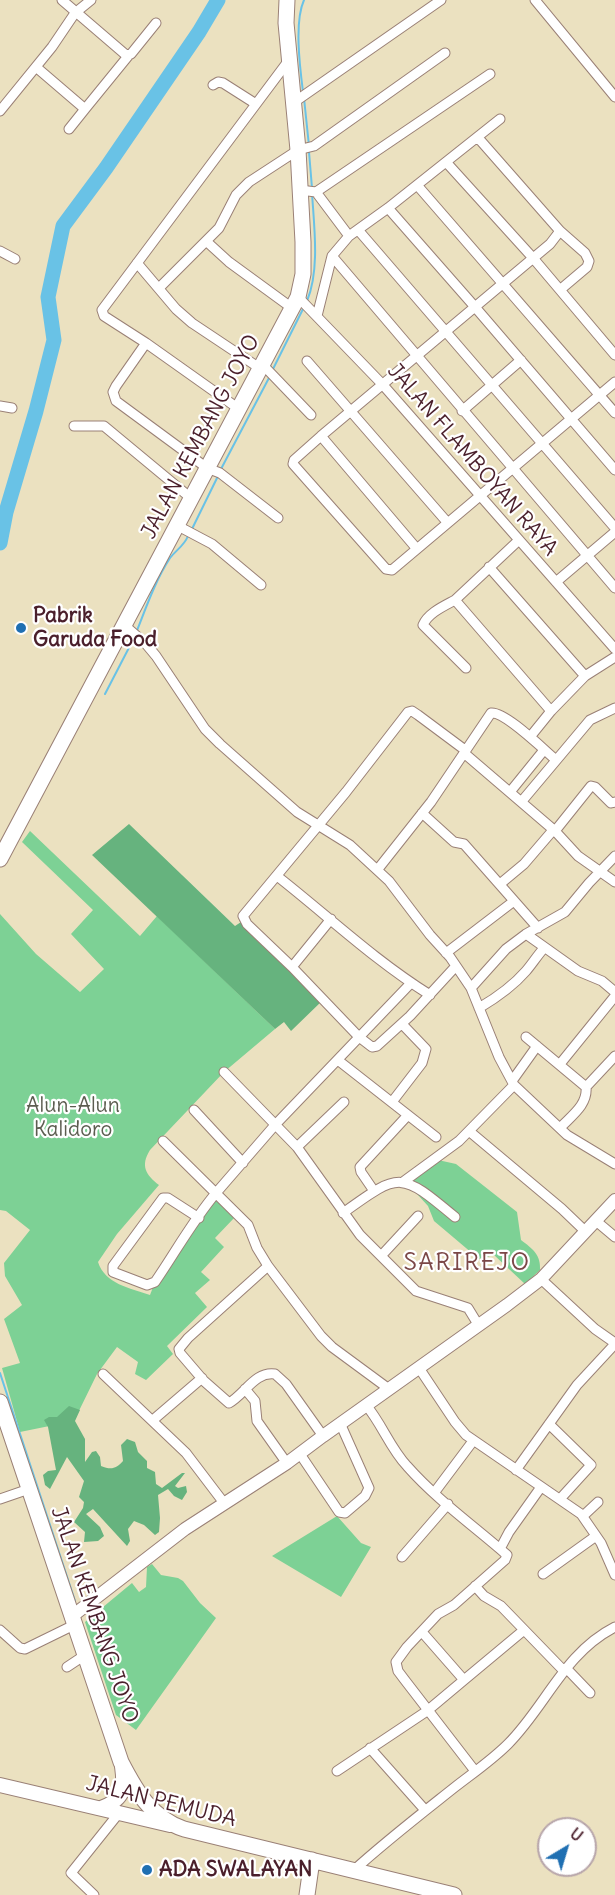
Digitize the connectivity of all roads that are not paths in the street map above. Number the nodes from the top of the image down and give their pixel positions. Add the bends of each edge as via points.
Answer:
1 (62, 0) edge
2 (91, 0) edge
3 (287, 0) edge
4 (441, 0) edge
5 (535, 0) edge
6 (75, 14) junction
7 (156, 23) dead end
8 (445, 54) dead end
9 (129, 55) junction
10 (289, 60) junction
11 (36, 66) junction
12 (490, 74) dead end
13 (213, 85) dead end
14 (615, 97) edge
15 (292, 103) junction
16 (256, 104) junction
17 (86, 109) junction
18 (0, 111) edge
19 (500, 119) dead end
20 (69, 129) dead end
21 (475, 139) junction
22 (298, 150) junction
23 (446, 162) junction
24 (417, 185) junction
25 (300, 190) junction
26 (316, 192) junction
27 (388, 208) junction
28 (358, 231) junction
29 (560, 231) junction
30 (349, 236) junction
31 (206, 241) junction
32 (0, 252) edge
33 (332, 256) junction
34 (533, 258) junction
35 (15, 259) dead end
36 (137, 263) junction
37 (504, 283) junction
38 (159, 288) junction
39 (561, 289) junction
40 (295, 303) junction
41 (475, 307) junction
42 (317, 316) junction
43 (446, 331) junction
44 (146, 343) junction
45 (615, 355) edge
46 (416, 356) junction
47 (521, 360) junction
48 (307, 361) dead end
49 (262, 367) junction
50 (615, 382) edge
51 (383, 385) junction
52 (491, 385) junction
53 (600, 394) junction
54 (0, 406) edge
55 (12, 408) dead end
56 (239, 409) junction
57 (351, 411) junction
58 (462, 411) junction
59 (615, 413) edge
60 (311, 415) dead end
61 (571, 419) junction
62 (74, 426) dead end
63 (321, 436) junction
64 (542, 443) junction
65 (207, 468) junction
66 (512, 468) junction
67 (615, 470) edge
68 (480, 495) junction
69 (192, 499) junction
70 (278, 518) dead end
71 (447, 522) junction
72 (178, 525) junction
73 (615, 530) edge
74 (519, 540) junction
75 (417, 549) junction
76 (587, 556) junction
77 (489, 567) junction
78 (555, 582) junction
79 (261, 585) dead end
80 (615, 588) edge
81 (454, 600) junction
82 (124, 625) junction
83 (615, 649) edge
84 (615, 657) edge
85 (466, 668) dead end
86 (585, 676) junction
87 (615, 708) edge
88 (551, 711) junction
89 (530, 737) junction
90 (544, 750) junction
91 (464, 751) junction
92 (556, 760) junction
93 (510, 792) junction
94 (522, 801) junction
95 (615, 802) edge
96 (422, 813) junction
97 (318, 825) junction
98 (555, 830) junction
99 (615, 856) edge
100 (0, 859) edge
101 (378, 869) junction
102 (601, 872) junction
103 (277, 876) junction
104 (615, 882) edge
105 (500, 884) junction
106 (514, 901) junction
107 (331, 919) junction
108 (538, 928) junction
109 (526, 934) junction
110 (544, 948) junction
111 (446, 953) junction
112 (456, 966) junction
113 (292, 967) junction
114 (411, 983) junction
115 (471, 988) junction
116 (615, 994) edge
117 (430, 995) junction
118 (479, 1008) junction
119 (402, 1024) junction
120 (526, 1037) dead end
121 (359, 1038) junction
122 (537, 1046) junction
123 (615, 1056) edge
124 (339, 1060) junction
125 (560, 1064) junction
126 (225, 1072) dead end
127 (513, 1083) junction
128 (586, 1087) junction
129 (344, 1102) dead end
130 (392, 1102) junction
131 (194, 1110) dead end
132 (408, 1115) junction
133 (275, 1125) junction
134 (560, 1128) junction
135 (469, 1131) junction
136 (436, 1137) dead end
137 (163, 1141) dead end
138 (297, 1147) junction
139 (243, 1162) junction
140 (615, 1164) edge
141 (403, 1182) junction
142 (374, 1191) junction
143 (216, 1193) junction
144 (615, 1200) edge
145 (343, 1213) junction
146 (418, 1216) dead end
147 (455, 1217) dead end
148 (199, 1218) junction
149 (596, 1221) junction
150 (586, 1232) junction
151 (615, 1237) edge
152 (381, 1256) junction
153 (268, 1266) junction
154 (541, 1279) junction
155 (479, 1326) junction
156 (615, 1344) edge
157 (419, 1368) junction
158 (103, 1374) dead end
159 (202, 1378) junction
160 (245, 1389) junction
161 (389, 1389) junction
162 (0, 1402) edge
163 (366, 1405) junction
164 (153, 1420) junction
165 (340, 1423) junction
166 (549, 1424) junction
167 (322, 1436) junction
168 (473, 1441) junction
169 (300, 1454) junction
170 (286, 1462) junction
171 (516, 1470) junction
172 (541, 1487) junction
173 (29, 1489) junction
174 (434, 1493) junction
175 (0, 1498) edge
176 (560, 1499) junction
177 (598, 1502) dead end
178 (224, 1503) junction
179 (447, 1504) junction
180 (583, 1516) junction
181 (596, 1536) junction
182 (500, 1549) junction
183 (402, 1557) dead end
184 (543, 1574) dead end
185 (615, 1575) edge
186 (475, 1586) junction
187 (75, 1616) junction
188 (615, 1627) edge
189 (0, 1630) edge
190 (524, 1630) junction
191 (422, 1632) junction
192 (85, 1655) junction
193 (67, 1667) dead end
194 (565, 1669) junction
195 (464, 1680) junction
196 (590, 1693) dead end
197 (427, 1711) junction
198 (370, 1748) junction
199 (122, 1761) junction
200 (337, 1771) dead end
201 (475, 1771) junction
202 (0, 1785) edge
203 (101, 1808) junction
204 (425, 1810) junction
205 (119, 1813) junction
206 (172, 1825) junction
207 (312, 1860) junction
208 (353, 1871) junction
209 (94, 1895) edge
210 (308, 1895) edge
211 (454, 1895) edge

1 - 6 street
2 - 6 street
3 - 10 main road, JALAN KEMBANG JOYO
4 - 15 street
5 - 14 street
6 - 9 street
6 - 11 street
7 - 9 street
8 - 22 street via 314,146
9 - 17 street
10 - 15 main road, JALAN KEMBANG JOYO
10 - 16 street
11 - 17 street
11 - 18 street
12 - 26 street
13 - 16 street via 223,83
15 - 22 main road, JALAN KEMBANG JOYO
16 - 36 street
17 - 20 street
19 - 21 street
21 - 23 street
21 - 29 street
22 - 25 main road, JALAN KEMBANG JOYO
22 - 31 street via 249,182
23 - 24 street
23 - 34 street
24 - 27 street
24 - 37 street
25 - 26 street
25 - 40 main road, JALAN KEMBANG JOYO via 303,274
26 - 30 street
27 - 28 street
27 - 41 street
28 - 30 street
28 - 43 street
29 - 34 street
29 - 39 street via 589,261
30 - 33 street
31 - 38 street
31 - 40 street, JALAN FLAMBOYAN RAYA via 229,262
32 - 35 street
33 - 42 street
33 - 46 street
34 - 37 street
34 - 39 street
36 - 38 street
36 - 44 street via 102,310 104,316
37 - 41 street
37 - 53 street
38 - 49 street via 192,323
39 - 45 street
40 - 42 street, JALAN FLAMBOYAN RAYA
40 - 49 main road, JALAN KEMBANG JOYO
41 - 43 street
41 - 47 street
42 - 51 street, JALAN FLAMBOYAN RAYA
43 - 46 street
43 - 52 street
44 - 56 street
44 - 65 street via 116,386 113,397
46 - 51 street
46 - 58 street
47 - 52 street
47 - 61 street
48 - 57 street
49 - 56 main road, JALAN KEMBANG JOYO
49 - 60 street
50 - 53 street
51 - 57 street
51 - 68 street, JALAN FLAMBOYAN RAYA
52 - 58 street
52 - 64 street
53 - 59 street
53 - 61 street
54 - 55 street
56 - 65 main road, JALAN KEMBANG JOYO
57 - 63 street
57 - 71 street
58 - 66 street
61 - 64 street
61 - 67 street
62 - 69 street via 104,426
63 - 75 street
63 - 75 street via 293,464 386,569 392,570
64 - 66 street
64 - 73 street
65 - 69 main road, JALAN KEMBANG JOYO
65 - 70 street via 220,473
66 - 68 street
66 - 76 street
68 - 71 street
68 - 74 street, JALAN FLAMBOYAN RAYA
69 - 72 main road, JALAN KEMBANG JOYO
71 - 75 street
72 - 79 street via 212,544
72 - 82 main road, JALAN KEMBANG JOYO
73 - 76 street
74 - 77 street
74 - 78 street, JALAN FLAMBOYAN RAYA
76 - 78 street
76 - 80 street
77 - 81 street
77 - 86 street
78 - 83 street, JALAN FLAMBOYAN RAYA
81 - 85 street via 439,608 423,625
81 - 88 street
82 - 97 street via 156,656 205,729 297,812
82 - 100 main road, JALAN KEMBANG JOYO
84 - 86 street
86 - 88 street
87 - 92 street via 590,720
88 - 89 street
89 - 90 street
89 - 91 street via 494,712
90 - 92 street
90 - 93 street
91 - 93 street
91 - 96 street
91 - 97 street via 410,711
92 - 94 street
93 - 94 street
94 - 98 street
95 - 98 street via 610,803 591,786
96 - 101 street
96 - 105 street via 454,842 464,844
97 - 101 street
97 - 103 street
98 - 102 street via 578,856
98 - 105 street
99 - 102 street
101 - 111 street
102 - 104 street
102 - 108 street via 565,912
103 - 107 street
103 - 113 street via 243,916
105 - 106 street
106 - 108 street
106 - 111 street
107 - 113 street
107 - 114 street
108 - 109 street
109 - 110 street
109 - 115 street via 506,949
110 - 116 street via 578,971 602,981
110 - 118 street via 519,978
111 - 112 street
112 - 115 street
112 - 117 street
113 - 121 street
114 - 117 street
114 - 121 street
115 - 118 street
116 - 125 street
117 - 119 street
118 - 127 street
119 - 121 street via 377,1046
119 - 130 street via 426,1052
120 - 122 street
121 - 124 street
122 - 125 street
122 - 127 street
123 - 128 street
124 - 130 street
124 - 133 street
125 - 128 street
126 - 133 street
127 - 134 street
127 - 135 street
128 - 134 street via 585,1102
129 - 138 street
130 - 132 street
131 - 139 street
132 - 136 street
132 - 142 street via 360,1167
133 - 138 street
133 - 139 street
134 - 140 street via 572,1140
135 - 141 street
135 - 150 street
137 - 143 street
138 - 145 street
139 - 143 street
141 - 142 street via 386,1184
141 - 147 street via 416,1186
142 - 145 street
143 - 148 street
143 - 153 street via 248,1225
144 - 149 street
145 - 152 street
146 - 152 street
148 - 148 street via 168,1197 163,1198 113,1266 113,1272 153,1284
149 - 150 street
149 - 151 street
150 - 154 street
152 - 155 street via 416,1291 468,1308
153 - 159 street via 179,1349
153 - 161 street via 327,1342
154 - 155 street
154 - 156 street
155 - 157 street
156 - 166 street via 577,1385
157 - 161 street
157 - 168 street via 454,1422
158 - 164 street
159 - 160 street via 229,1403
159 - 164 street
160 - 167 street via 264,1375 278,1376
160 - 170 street via 255,1401 257,1421
161 - 163 street
162 - 173 main road, JALAN KEMBANG JOYO
163 - 165 street
163 - 174 street via 398,1455
164 - 178 street via 186,1453
165 - 167 street
165 - 169 street via 369,1488 345,1513 339,1512
166 - 171 street
166 - 176 street via 591,1465
167 - 169 street
168 - 171 street
168 - 174 street
169 - 170 street
170 - 178 street
171 - 172 street
172 - 176 street
172 - 182 street
173 - 175 street
173 - 187 main road, JALAN KEMBANG JOYO
174 - 179 street
176 - 180 street
177 - 180 street
178 - 187 street via 151,1554
179 - 182 street
179 - 183 street
180 - 181 street
181 - 184 street
181 - 185 street
182 - 186 street via 507,1555 505,1560
186 - 190 street
186 - 191 street via 438,1614
187 - 189 street via 25,1649
187 - 192 main road, JALAN KEMBANG JOYO
188 - 194 street
190 - 194 street
190 - 195 street
191 - 195 street
191 - 197 street via 396,1665
192 - 193 street
192 - 199 main road, JALAN KEMBANG JOYO
194 - 196 street
194 - 201 street via 510,1743
195 - 197 street
197 - 198 street
197 - 201 street
198 - 200 street
198 - 204 street
199 - 203 main road via 123,1791 116,1801
199 - 206 main road, JALAN KEMBANG JOYO via 141,1798
201 - 204 street
202 - 203 main road, JALAN PEMUDA
203 - 205 main road, JALAN PEMUDA
204 - 208 street
205 - 206 main road, JALAN PEMUDA
205 - 209 street via 72,1871
206 - 207 main road, JALAN PEMUDA
207 - 208 main road, JALAN PEMUDA
207 - 210 main road
208 - 211 main road, JALAN PEMUDA

